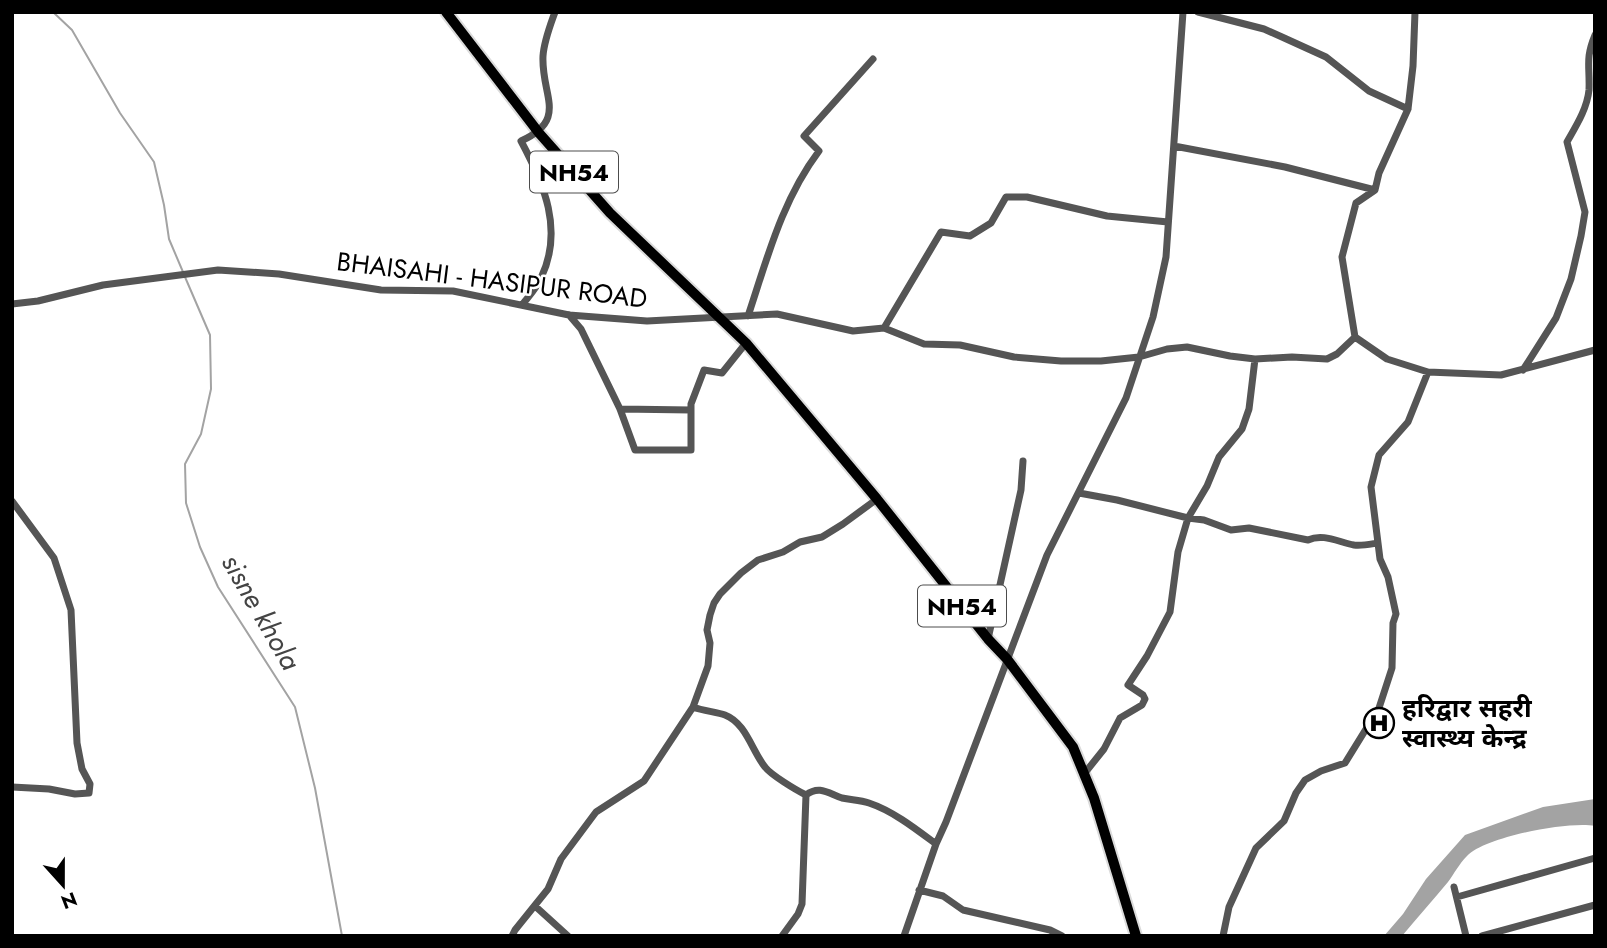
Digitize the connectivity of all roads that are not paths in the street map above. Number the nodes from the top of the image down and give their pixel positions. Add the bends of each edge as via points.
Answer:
1 (446, 12) edge
2 (555, 12) edge
3 (1183, 12) edge
4 (1198, 12) edge
5 (1415, 12) edge
6 (1595, 35) edge
7 (873, 59) dead end
8 (1408, 109) junction
9 (539, 133) junction
10 (1174, 146) junction
11 (1375, 190) junction
12 (1168, 222) junction
13 (12, 304) edge
14 (522, 305) junction
15 (569, 316) junction
16 (719, 316) junction
17 (748, 316) junction
18 (884, 328) junction
19 (1355, 337) junction
20 (746, 343) junction
21 (1595, 350) edge
22 (1139, 357) junction
23 (1255, 359) junction
24 (1523, 370) junction
25 (1428, 372) junction
26 (620, 409) junction
27 (691, 410) junction
28 (1023, 461) dead end
29 (1079, 493) junction
30 (877, 499) junction
31 (12, 501) edge
32 (1188, 518) junction
33 (1378, 543) junction
34 (988, 639) junction
35 (1007, 659) junction
36 (693, 707) junction
37 (1084, 774) junction
38 (12, 787) edge
39 (806, 795) junction
40 (936, 844) junction
41 (1595, 858) edge
42 (1454, 887) dead end
43 (919, 890) junction
44 (1457, 897) junction
45 (1595, 905) edge
46 (535, 906) junction
47 (512, 936) edge
48 (568, 936) edge
49 (782, 936) edge
50 (904, 936) edge
51 (1062, 936) edge
52 (1136, 936) edge
53 (1223, 936) edge
54 (1466, 936) edge
55 (1482, 936) edge

1 - 9 main road, NH54
2 - 9 street via 543,56 549,119
3 - 10 street
4 - 8 street via 1264,29 1326,57 1369,91
5 - 8 street
6 - 24 street via 1588,51 1589,92 1567,142 1585,212 1576,258 1556,318
7 - 17 street via 804,136 818,151 778,225
8 - 11 street
9 - 14 street via 521,141 545,190 552,223 550,247 542,278
9 - 16 main road, NH54 via 618,222
10 - 11 street
10 - 12 street
11 - 19 street via 1356,203 1342,257
12 - 18 street via 1006,197 991,223 970,236 941,232
12 - 22 street via 1166,257
13 - 14 street, BHAISAHI - HASIPUR ROAD via 103,285 218,271 279,274 381,290 453,291
14 - 15 street, BHAISAHI - HASIPUR ROAD
15 - 16 street, BHAISAHI - HASIPUR ROAD via 648,321
15 - 26 street via 581,329
16 - 17 street, BHAISAHI - HASIPUR ROAD
16 - 20 main road, NH54
17 - 18 street, BHAISAHI - HASIPUR ROAD via 778,314 853,331
18 - 22 street via 924,344 960,345 1014,357 1101,362
19 - 23 street via 1327,359
19 - 25 street via 1387,359
20 - 27 street via 722,373 704,370
20 - 30 main road, NH54
21 - 24 street
22 - 23 street via 1187,347
22 - 29 street via 1126,398
23 - 32 street via 1242,429 1219,457
24 - 25 street via 1501,375
25 - 33 street via 1408,422 1379,455 1371,487
26 - 27 street
26 - 27 street via 635,450 691,450
28 - 34 street via 1021,490
29 - 32 street
29 - 35 street via 1047,555
30 - 34 main road, NH54
30 - 36 street via 822,537 758,560 720,594 713,603 707,630 708,666
31 - 38 street via 54,558 71,610 77,743 90,784 89,793 75,794
32 - 33 street via 1231,530 1248,528 1358,545
32 - 37 street via 1170,611 1128,685 1145,699 1120,718
33 - 53 street via 1396,614 1392,668 1378,708 1345,763 1306,780 1284,821 1256,848 1229,907
34 - 35 main road, NH54
35 - 37 main road, NH54 via 1073,747
35 - 40 street
36 - 39 street via 725,715 737,724 766,770
36 - 46 street via 644,781 596,812 561,859
37 - 52 main road, NH54
39 - 40 street via 821,789 870,803
39 - 49 street via 802,904
40 - 43 street
41 - 44 street
42 - 44 street
43 - 50 street
43 - 51 street via 943,896 963,909
44 - 54 street
45 - 55 street
46 - 47 street
46 - 48 street

